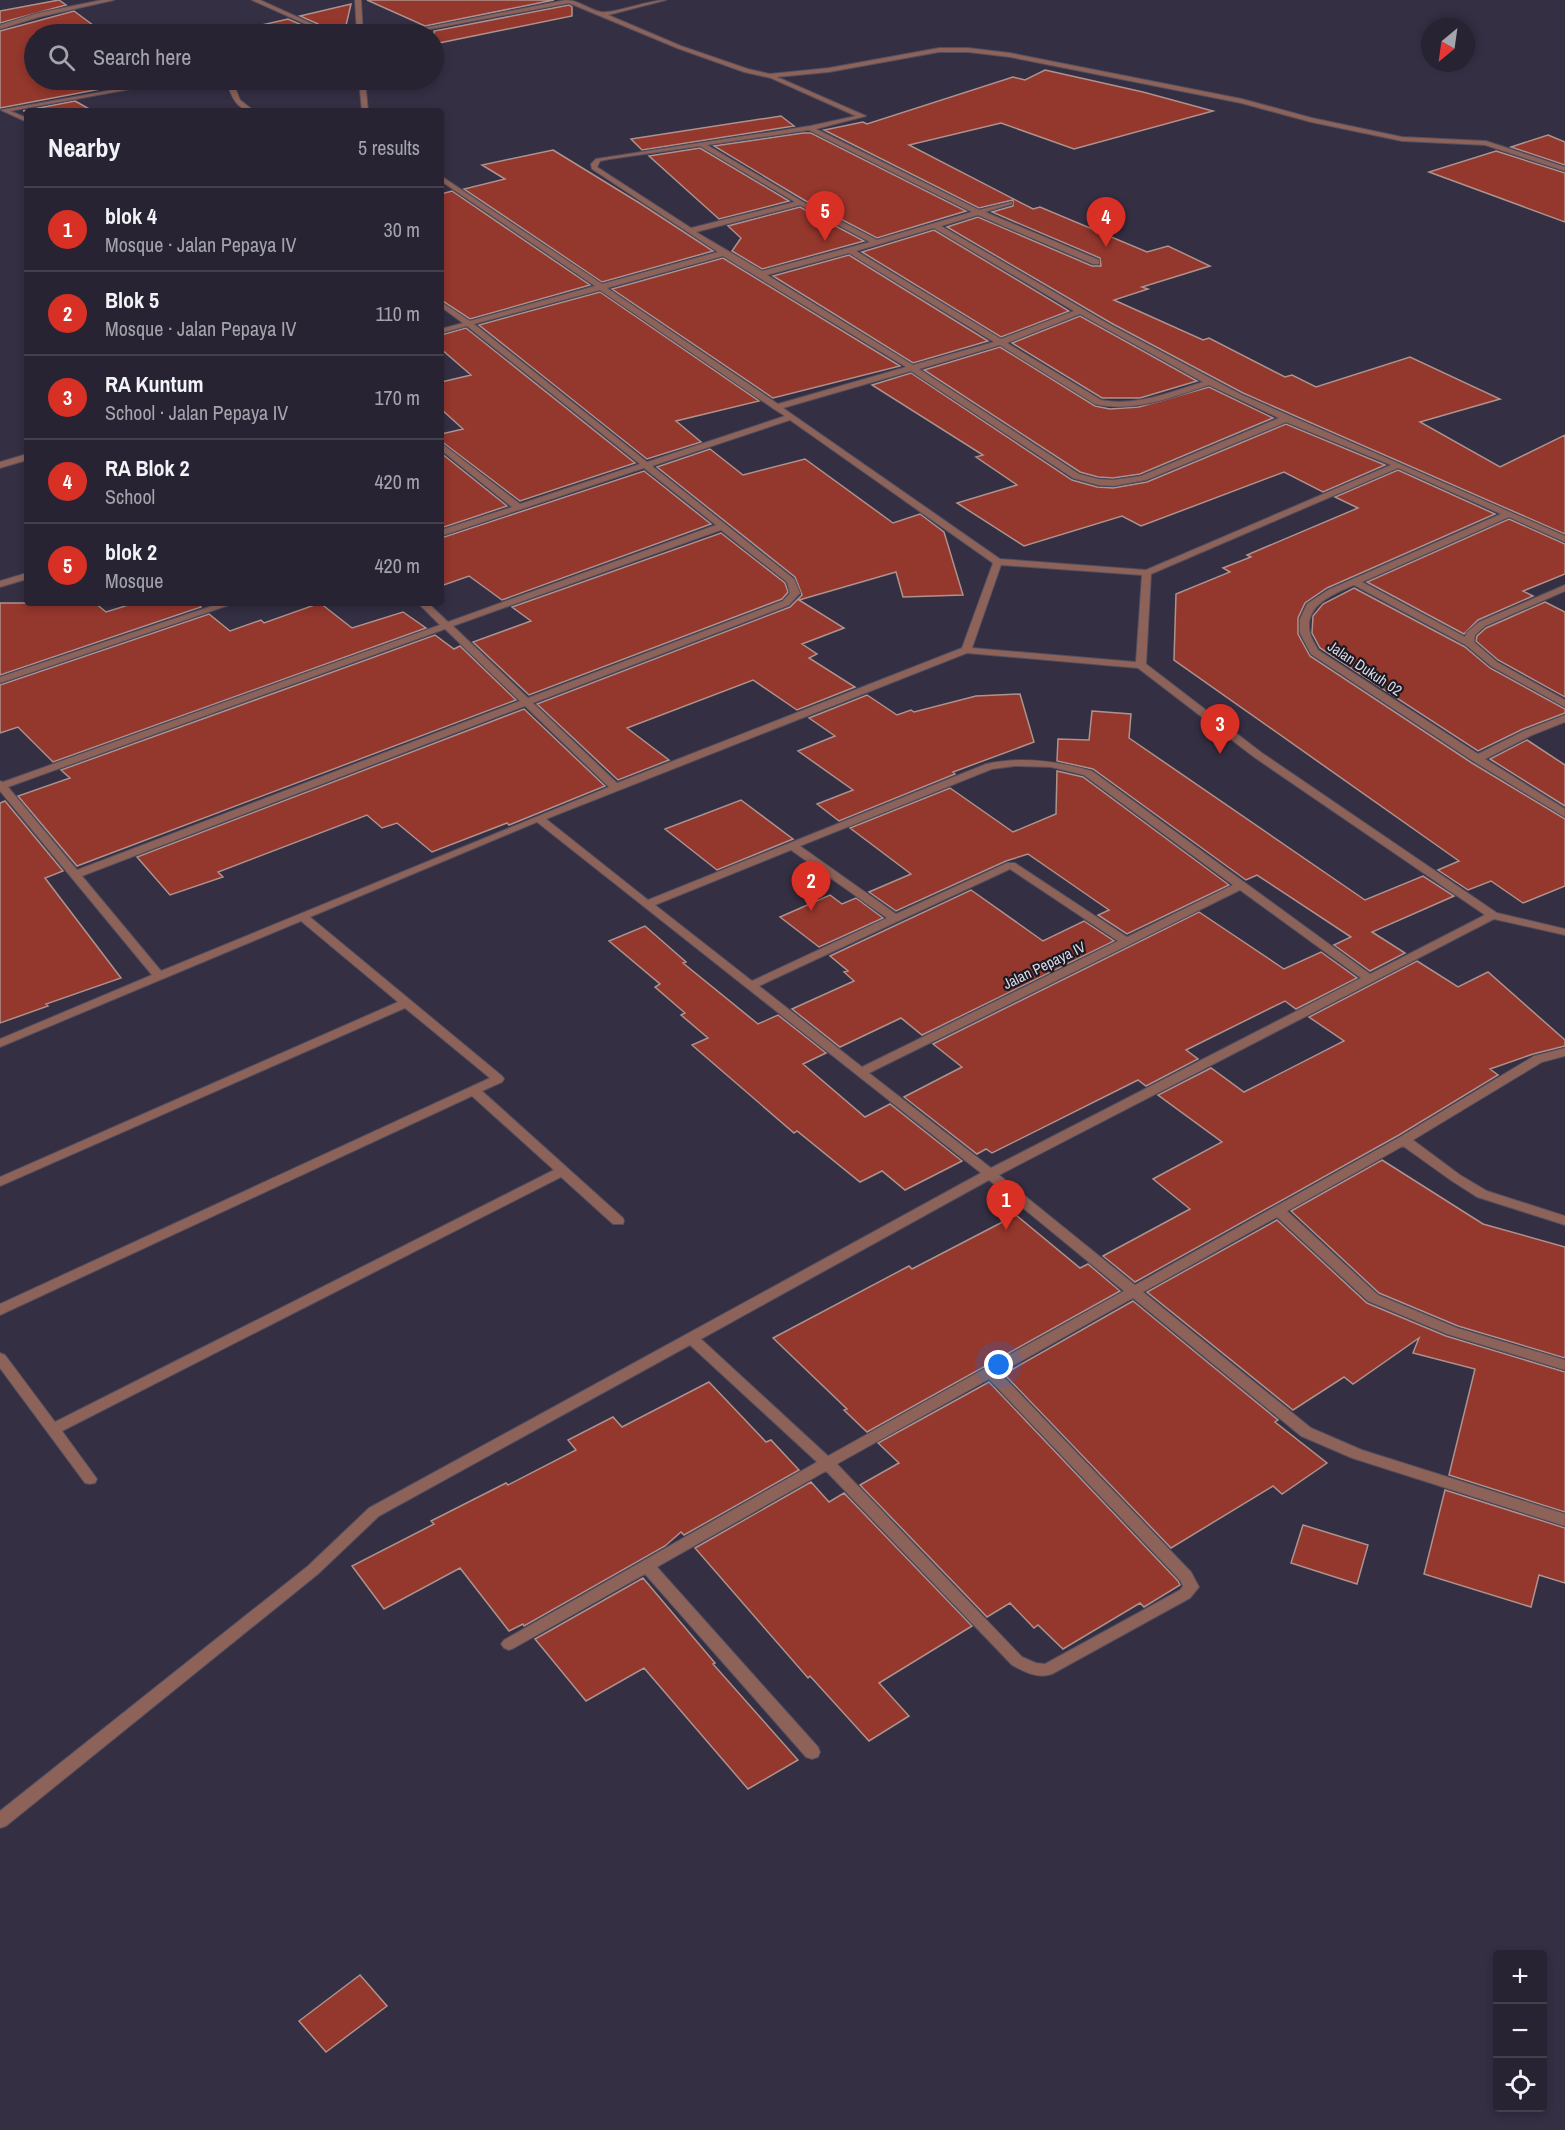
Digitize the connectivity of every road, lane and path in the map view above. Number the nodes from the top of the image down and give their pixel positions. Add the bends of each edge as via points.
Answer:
1 (111, 0) edge
2 (255, 0) edge
3 (358, 0) edge
4 (663, 0) edge
5 (569, 1) edge
6 (600, 15) junction
7 (309, 24) edge
8 (359, 24) edge
9 (444, 25) edge
10 (0, 27) edge
11 (770, 76) junction
12 (117, 90) edge
13 (233, 90) edge
14 (363, 90) edge
15 (247, 108) edge
16 (365, 108) edge
17 (24, 119) edge
18 (810, 128) junction
19 (701, 144) junction
20 (1565, 169) edge
21 (444, 180) edge
22 (801, 203) junction
23 (1010, 203) dead end
24 (978, 212) junction
25 (935, 225) junction
26 (690, 231) junction
27 (878, 243) junction
28 (850, 250) junction
29 (724, 253) junction
30 (1096, 262) dead end
31 (761, 274) junction
32 (599, 286) junction
33 (444, 306) edge
34 (1079, 312) junction
35 (468, 323) junction
36 (444, 330) edge
37 (1002, 342) junction
38 (911, 367) junction
39 (1210, 382) junction
40 (777, 407) junction
41 (790, 417) junction
42 (1286, 419) junction
43 (444, 448) edge
44 (24, 458) edge
45 (0, 465) edge
46 (646, 465) junction
47 (1398, 465) junction
48 (518, 507) junction
49 (1509, 514) junction
50 (723, 526) junction
51 (444, 532) edge
52 (1565, 539) edge
53 (998, 562) junction
54 (1147, 573) junction
55 (24, 577) edge
56 (1355, 582) junction
57 (0, 584) edge
58 (1565, 588) edge
59 (218, 606) edge
60 (426, 606) edge
61 (446, 626) junction
62 (1469, 643) junction
63 (966, 650) junction
64 (1141, 665) junction
65 (0, 680) edge
66 (526, 702) junction
67 (1564, 705) edge
68 (1565, 718) edge
69 (1477, 759) junction
70 (1, 785) edge
71 (616, 788) junction
72 (1565, 814) edge
73 (538, 818) junction
74 (792, 846) junction
75 (75, 875) junction
76 (1241, 885) junction
77 (647, 904) junction
78 (1493, 915) junction
79 (302, 916) junction
80 (895, 919) junction
81 (1565, 932) edge
82 (1125, 941) junction
83 (158, 975) junction
84 (1369, 979) junction
85 (751, 986) junction
86 (406, 1003) junction
87 (0, 1043) edge
88 (1565, 1052) edge
89 (861, 1072) junction
90 (473, 1090) junction
91 (1404, 1140) junction
92 (562, 1171) junction
93 (990, 1174) junction
94 (0, 1182) edge
95 (1278, 1210) junction
96 (618, 1221) dead end
97 (1565, 1221) edge
98 (1133, 1292) junction
99 (0, 1310) edge
100 (691, 1338) junction
101 (0, 1358) edge
102 (1565, 1365) edge
103 (991, 1372) junction
104 (53, 1429) junction
105 (827, 1463) junction
106 (90, 1479) dead end
107 (1565, 1520) edge
108 (647, 1566) junction
109 (509, 1644) dead end
110 (812, 1752) dead end
111 (0, 1821) edge

1 - 10 street
2 - 7 street
3 - 8 street
4 - 6 street
5 - 6 street
5 - 9 street
6 - 11 street via 679,47
11 - 18 street via 863,116
11 - 20 street via 829,70 939,50 968,50 1242,101 1402,139 1486,143
12 - 17 street via 4,110
13 - 15 street via 237,101
14 - 16 street
18 - 19 street
18 - 24 street
19 - 22 street
19 - 26 street via 610,157 594,164 594,168
21 - 32 street
22 - 26 street
22 - 27 street
23 - 24 street
24 - 25 street
24 - 30 street
25 - 27 street
25 - 34 street
26 - 29 street
27 - 28 street
28 - 31 street
28 - 37 street
29 - 31 street
29 - 32 street
31 - 38 street
32 - 35 street
32 - 40 street
33 - 35 street
34 - 37 street
34 - 39 street
35 - 36 street
35 - 46 street
37 - 38 street
37 - 39 street via 1109,405 1132,404
38 - 40 street
38 - 42 street via 1076,476 1098,482 1143,478
39 - 42 street
40 - 41 street
41 - 46 street
41 - 53 street
42 - 47 street
43 - 48 street
44 - 45 street
46 - 48 street
46 - 50 street
47 - 49 street
47 - 54 street
48 - 51 street
49 - 52 street
49 - 56 street, Jalan Dukuh 02
50 - 61 street
50 - 66 street via 791,581 795,592 786,603
53 - 54 street
53 - 63 street
54 - 64 street
55 - 57 street
56 - 62 street
56 - 69 street, Jalan Dukuh 02 via 1310,606 1305,633 1314,652
58 - 62 street via 1482,624 1470,634
59 - 65 street
60 - 61 street
61 - 66 street
61 - 70 street
62 - 67 street via 1494,664
63 - 64 street
63 - 71 street
64 - 78 street via 1258,755
66 - 71 street
66 - 75 street
68 - 69 street
69 - 72 street, Jalan Dukuh 02
70 - 75 street
71 - 73 street
73 - 77 street
73 - 79 street
74 - 76 street via 990,766 1041,762 1088,773
74 - 77 street
74 - 80 street
75 - 83 street
76 - 82 street, Jalan Pepaya IV
76 - 84 street
77 - 85 street
78 - 81 street
78 - 84 street
79 - 83 street
79 - 86 street
80 - 82 street via 1011,865
80 - 85 street
82 - 89 street, Jalan Pepaya IV
83 - 87 street
84 - 93 street
85 - 89 street
86 - 90 street via 498,1078
86 - 94 street
88 - 91 street via 1538,1059
89 - 93 street
90 - 92 street
90 - 99 street
91 - 95 street
91 - 97 street via 1482,1194
92 - 96 street
92 - 104 street
93 - 98 street
93 - 100 street
95 - 98 street
95 - 102 street via 1373,1298 1452,1331
98 - 103 street
98 - 107 street via 1306,1432 1357,1454
100 - 105 street
100 - 111 street via 374,1512 313,1570
101 - 104 street
103 - 105 street
103 - 105 street via 1186,1576 1189,1591 1047,1670 1034,1669 1017,1661
104 - 106 street
105 - 108 street
108 - 109 street
108 - 110 street

